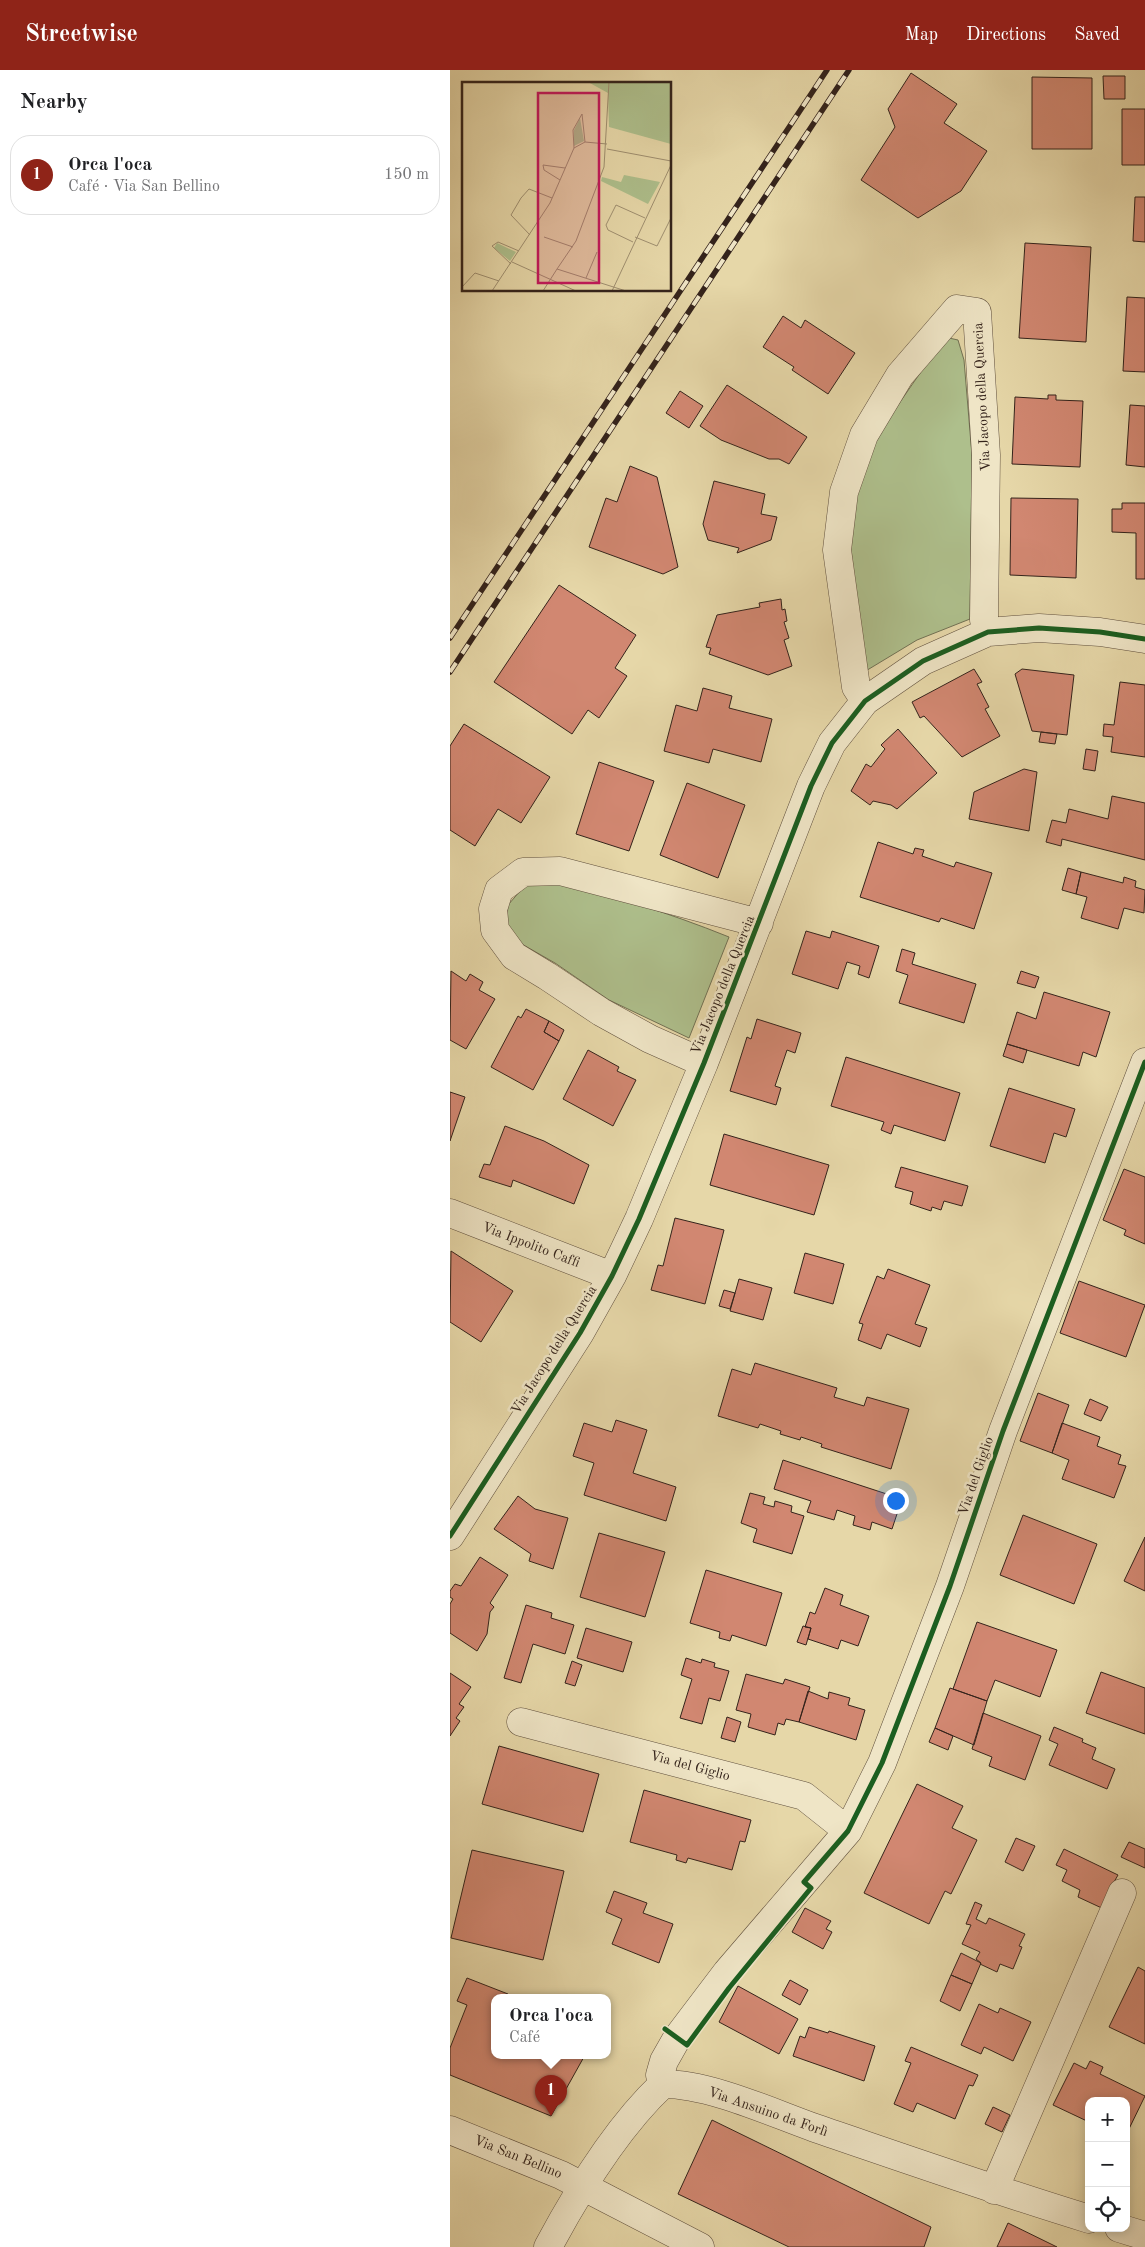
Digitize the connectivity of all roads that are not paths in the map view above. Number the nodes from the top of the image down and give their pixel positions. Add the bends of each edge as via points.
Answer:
1 (988, 632) junction
2 (1145, 640) edge
3 (865, 701) junction
4 (759, 924) junction
5 (704, 1062) junction
6 (1145, 1062) edge
7 (450, 1213) edge
8 (612, 1276) junction
9 (450, 1536) edge
10 (521, 1722) dead end
11 (848, 1832) junction
12 (1122, 1893) dead end
13 (663, 2084) junction
14 (450, 2130) edge
15 (584, 2186) junction
16 (994, 2190) junction
17 (1085, 2218) edge
18 (1130, 2231) edge
19 (1145, 2236) edge
20 (548, 2247) edge
21 (700, 2247) edge

1 - 2 street, Via Jacopo della Quercia via 1039,628 1100,632
1 - 3 street, Via Jacopo della Quercia via 922,661
1 - 3 street, Via Jacopo della Quercia via 984,620 986,454 977,312 957,309 900,375 864,435 844,492 837,550 856,687
3 - 4 street, Via Jacopo della Quercia via 832,743 811,786
4 - 5 street, Via Jacopo della Quercia
4 - 5 street, Via Jacopo della Quercia via 560,871 523,872 499,890 493,909 495,930 514,956 601,1012
5 - 8 street, Via Jacopo della Quercia
6 - 11 street, Via del Giglio via 1007,1422 950,1586 886,1754
7 - 8 street, Via Ippolito Caffi
8 - 9 street, Via Jacopo della Quercia via 580,1333
10 - 11 street, Via del Giglio via 804,1796
11 - 13 street, Via del Giglio via 727,1972 677,2038 664,2061 660,2075
12 - 16 street
13 - 15 street via 630,2118
13 - 16 street, Via Ansuino da Forlì via 684,2084 734,2099
14 - 15 street, Via San Bellino
15 - 20 street
15 - 21 street, Via San Bellino
16 - 17 street, Via Ansuino da Forlì
18 - 19 street

